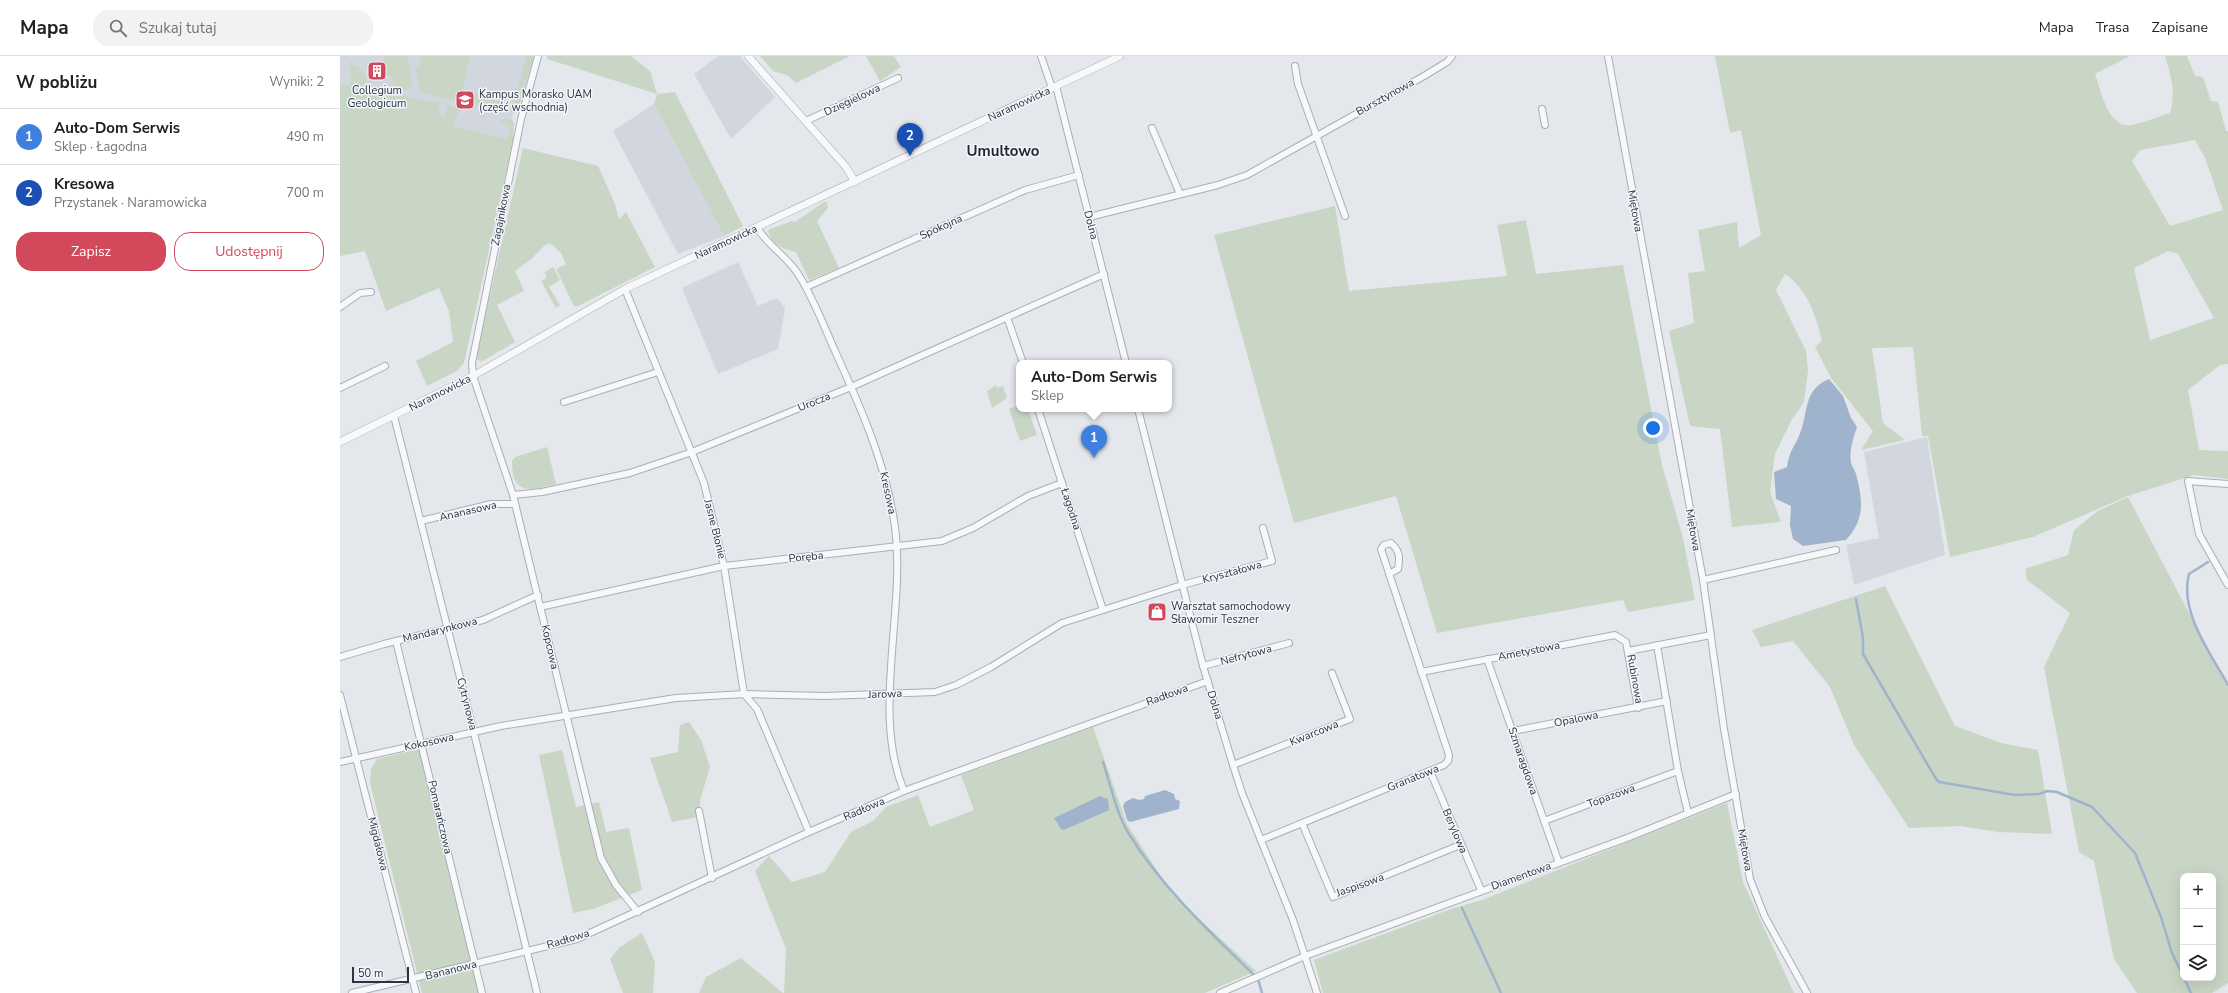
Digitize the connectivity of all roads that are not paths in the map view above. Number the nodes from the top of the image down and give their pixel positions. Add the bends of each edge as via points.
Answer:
1 (538, 56) edge
2 (748, 56) edge
3 (1041, 56) edge
4 (1120, 56) edge
5 (1452, 56) edge
6 (1608, 56) edge
7 (1295, 66) dead end
8 (898, 78) dead end
9 (1054, 87) junction
10 (1542, 109) dead end
11 (806, 121) junction
12 (1545, 125) dead end
13 (1152, 128) dead end
14 (1317, 136) junction
15 (1079, 175) junction
16 (855, 182) junction
17 (1180, 194) junction
18 (1345, 216) dead end
19 (1089, 217) junction
20 (758, 227) junction
21 (1104, 274) junction
22 (806, 287) junction
23 (625, 289) junction
24 (371, 292) dead end
25 (340, 307) edge
26 (1008, 317) junction
27 (1022, 360) edge
28 (1125, 360) edge
29 (386, 366) dead end
30 (658, 372) junction
31 (473, 376) junction
32 (851, 387) junction
33 (340, 388) edge
34 (564, 402) dead end
35 (1039, 412) edge
36 (1139, 412) edge
37 (394, 416) junction
38 (340, 442) edge
39 (692, 452) junction
40 (1062, 482) junction
41 (2228, 484) edge
42 (513, 495) junction
43 (515, 504) junction
44 (421, 521) junction
45 (1263, 528) dead end
46 (897, 547) junction
47 (1836, 550) dead end
48 (724, 566) junction
49 (1389, 574) junction
50 (1703, 580) junction
51 (1182, 585) junction
52 (2228, 585) edge
53 (538, 595) junction
54 (540, 606) junction
55 (1103, 610) junction
56 (448, 629) junction
57 (1711, 635) junction
58 (396, 641) junction
59 (1289, 643) dead end
60 (1657, 645) junction
61 (1628, 651) junction
62 (340, 657) edge
63 (1487, 659) junction
64 (1203, 666) junction
65 (1421, 672) junction
66 (1332, 673) dead end
67 (1208, 680) junction
68 (744, 694) junction
69 (891, 694) junction
70 (340, 695) edge
71 (1667, 702) junction
72 (1638, 708) junction
73 (566, 715) junction
74 (1513, 731) junction
75 (474, 733) junction
76 (422, 743) junction
77 (356, 759) junction
78 (340, 762) edge
79 (1233, 766) junction
80 (1678, 771) junction
81 (1430, 772) junction
82 (904, 791) junction
83 (1736, 794) junction
84 (700, 811) dead end
85 (1688, 813) junction
86 (1544, 821) junction
87 (1302, 823) junction
88 (809, 832) junction
89 (1261, 840) junction
90 (1460, 845) junction
91 (1559, 862) junction
92 (712, 878) junction
93 (1481, 890) junction
94 (638, 912) junction
95 (527, 951) junction
96 (1305, 956) junction
97 (475, 964) junction
98 (412, 979) junction
99 (352, 993) edge
100 (416, 993) edge
101 (482, 993) edge
102 (537, 993) edge
103 (1220, 993) edge
104 (1317, 993) edge
105 (1807, 993) edge

1 - 31 street, Zagajnikowa via 521,119 472,363
2 - 11 street
3 - 9 street, Dolna
4 - 9 street, Naramowicka
5 - 14 street, Bursztynowa via 1447,62
6 - 50 street, Miętowa
7 - 14 street via 1298,84
8 - 11 street, Dzięgielowa
9 - 15 street, Dolna
9 - 16 street, Naramowicka
10 - 12 street
11 - 16 street via 848,170
13 - 17 street
14 - 17 street, Bursztynowa via 1247,175
14 - 18 street
15 - 19 street, Dolna
15 - 22 street, Spokojna via 1025,190
16 - 20 street, Naramowicka
17 - 19 street, Bursztynowa
19 - 21 street, Dolna
20 - 22 street, Kresowa via 762,235 791,263
20 - 23 street, Naramowicka
21 - 26 street, Urocza
21 - 28 street, Dolna
22 - 32 street, Kresowa
23 - 30 street, Jasne Błonie
23 - 31 street, Naramowicka
24 - 25 street via 360,293
26 - 27 street
26 - 32 street, Urocza
29 - 33 street
30 - 34 street
30 - 39 street, Jasne Błonie
31 - 37 street, Naramowicka
31 - 42 street, Kopcowa
32 - 39 street, Urocza
32 - 46 street, Kresowa via 870,429 884,472
35 - 40 street, Łagodna
36 - 51 street, Dolna
37 - 38 street, Naramowicka
37 - 44 street, Cytrynowa
39 - 42 street, Urocza via 630,473 542,492
39 - 48 street, Jasne Błonie via 704,483
40 - 46 street, Poręba via 1028,496 955,537 931,544
40 - 55 street, Łagodna
41 - 52 street via 2188,481 2199,534
42 - 43 street, Kopcowa
43 - 44 street, Ananasowa via 491,504
43 - 53 street, Kopcowa
44 - 56 street, Cytrynowa
45 - 51 street, Kryształowa via 1272,561
46 - 48 street, Poręba
46 - 69 street, Kresowa
47 - 50 street
48 - 54 street, Poręba
48 - 68 street, Jasne Błonie
49 - 49 street, Granatowa via 1398,569 1400,558 1397,548 1391,543 1381,549
49 - 65 street, Granatowa
50 - 57 street, Miętowa
51 - 55 street, Jarowa
51 - 64 street, Dolna
53 - 54 street, Kopcowa
53 - 56 street, Mandarynkowa via 500,614
54 - 73 street, Kopcowa
55 - 69 street, Jarowa via 1055,626 1001,661 956,685 935,692
56 - 58 street, Mandarynkowa
56 - 75 street, Cytrynowa
57 - 60 street, Rubinowa
57 - 83 street, Miętowa
58 - 62 street, Mandarynkowa
58 - 76 street, Pomarańczowa
59 - 64 street, Nefrytowa
60 - 61 street, Rubinowa
60 - 71 street
61 - 63 street, Ametystowa via 1626,642 1611,635
61 - 72 street, Rubinowa
63 - 65 street, Ametystowa
63 - 74 street, Szmaragdowa
64 - 67 street, Dolna
65 - 81 street, Granatowa via 1449,755 1444,766
66 - 79 street, Kwarcowa via 1350,719
67 - 79 street, Dolna
67 - 82 street, Radłowa
68 - 69 street, Jarowa
68 - 73 street, Jarowa via 676,698
68 - 88 street via 757,709
69 - 82 street, Kresowa via 891,734
70 - 77 street, Migdałowa
71 - 72 street, Rubinowa
71 - 80 street
72 - 74 street, Opalowa
73 - 75 street, Kokosowa
73 - 94 street, Kopcowa via 601,858 616,885
74 - 86 street, Szmaragdowa
75 - 76 street, Kokosowa
75 - 95 street, Cytrynowa
76 - 77 street, Kokosowa
76 - 97 street, Pomarańczowa
77 - 78 street, Kokosowa
77 - 98 street, Migdałowa
79 - 89 street, Dolna
80 - 85 street
80 - 86 street, Topazowa
81 - 87 street, Granatowa
81 - 90 street, Berylowa
82 - 88 street, Radłowa
83 - 85 street, Diamentowa
83 - 105 street, Miętowa via 1752,889
84 - 92 street
85 - 91 street, Diamentowa
86 - 91 street, Szmaragdowa
87 - 89 street, Granatowa
87 - 90 street, Jaspisowa via 1333,897
88 - 92 street, Radłowa
89 - 96 street, Dolna
90 - 93 street, Berylowa
91 - 93 street, Diamentowa
92 - 94 street, Radłowa
93 - 96 street, Diamentowa
94 - 95 street, Radłowa via 577,939
95 - 97 street, Bananowa
95 - 102 street, Cytrynowa
96 - 103 street, Diamentowa
96 - 104 street, Dolna
97 - 98 street, Bananowa
97 - 101 street, Pomarańczowa
98 - 99 street, Bananowa
98 - 100 street, Migdałowa

